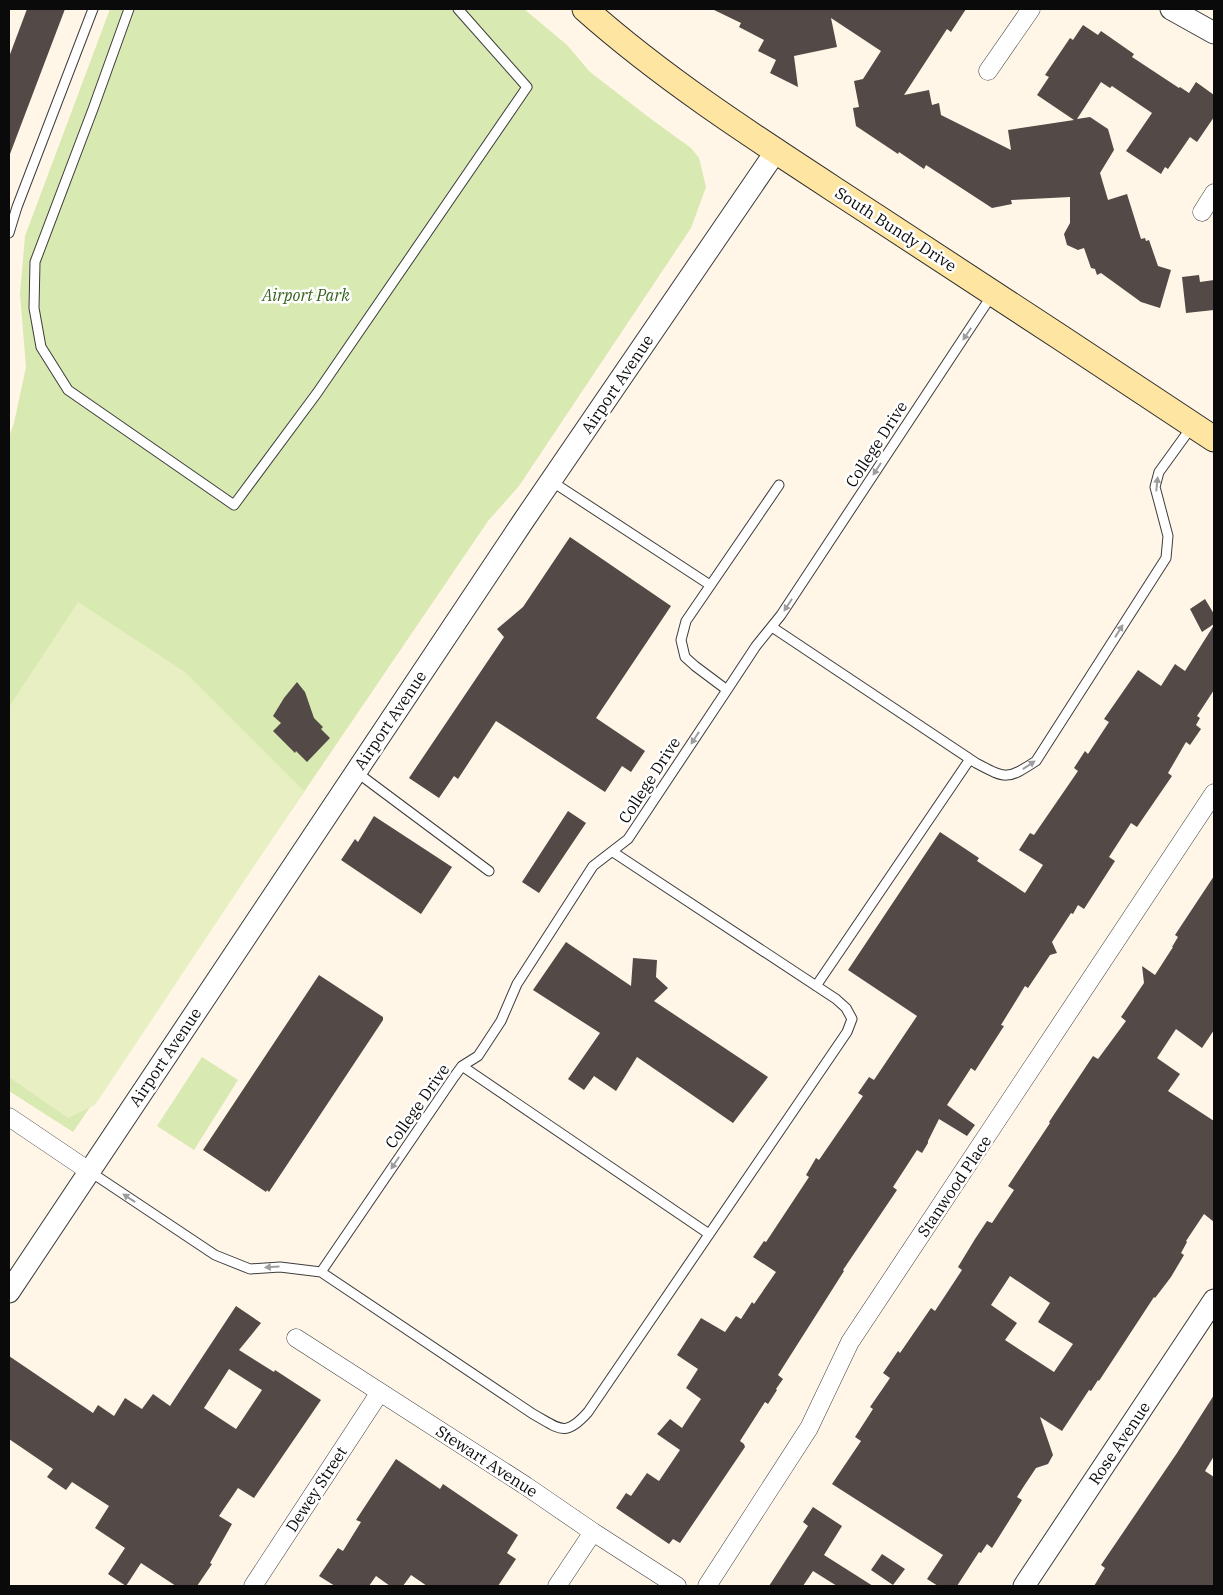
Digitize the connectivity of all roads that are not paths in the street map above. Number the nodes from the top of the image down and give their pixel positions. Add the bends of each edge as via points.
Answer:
1 (93, 9) edge
2 (129, 9) edge
3 (458, 9) edge
4 (585, 9) edge
5 (1031, 9) edge
6 (1171, 9) edge
7 (1214, 33) edge
8 (988, 72) dead end
9 (776, 151) junction
10 (1214, 193) edge
11 (1202, 212) dead end
12 (9, 233) edge
13 (994, 293) junction
14 (1193, 425) junction
15 (1214, 440) edge
16 (551, 481) junction
17 (779, 485) dead end
18 (710, 585) junction
19 (772, 628) junction
20 (727, 690) junction
21 (970, 759) junction
22 (356, 772) junction
23 (1214, 793) edge
24 (612, 852) junction
25 (489, 871) dead end
26 (816, 986) junction
27 (462, 1066) junction
28 (9, 1117) edge
29 (89, 1171) junction
30 (709, 1234) junction
31 (320, 1272) junction
32 (9, 1292) edge
33 (1214, 1300) edge
34 (296, 1338) dead end
35 (380, 1392) junction
36 (593, 1532) junction
37 (253, 1586) edge
38 (558, 1586) edge
39 (677, 1586) edge
40 (707, 1586) edge
41 (1024, 1586) edge

1 - 12 lane
2 - 3 lane via 35,262 34,308 41,347 68,390 234,505 317,393 527,86
4 - 9 main road, South Bundy Drive via 663,72
5 - 8 street
6 - 7 street
9 - 13 main road, South Bundy Drive
9 - 16 street, Airport Avenue
10 - 11 street
13 - 14 main road, South Bundy Drive
13 -> 19 lane, College Drive
14 - 15 main road, South Bundy Drive
21 -> 14 lane via 999,776 1014,776 1036,762 1166,558 1168,536 1155,487 1159,472
16 - 18 lane
16 - 22 street, Airport Avenue
17 - 18 lane
18 - 20 lane via 686,622 681,640 685,657
19 - 20 lane, College Drive
19 - 21 lane
20 -> 24 lane, College Drive via 628,839
21 - 26 lane
22 - 25 lane
22 - 29 street, Airport Avenue
23 - 40 street, Stanwood Place via 850,1342 809,1428
24 - 26 lane
24 - 27 lane, College Drive via 593,866 517,984 508,1007 478,1056
26 - 30 lane via 846,1008 852,1019 847,1032
27 - 30 lane
27 -> 31 lane, College Drive
28 - 29 street
31 -> 29 lane via 280,1267 250,1269 215,1255
29 - 32 street, Airport Avenue
30 - 31 lane via 588,1412 578,1424 561,1430
33 - 41 street, Rose Avenue
34 - 35 street, Stewart Avenue
35 - 36 street, Stewart Avenue
35 - 37 street, Dewey Street
36 - 38 street
36 - 39 street, Stewart Avenue

